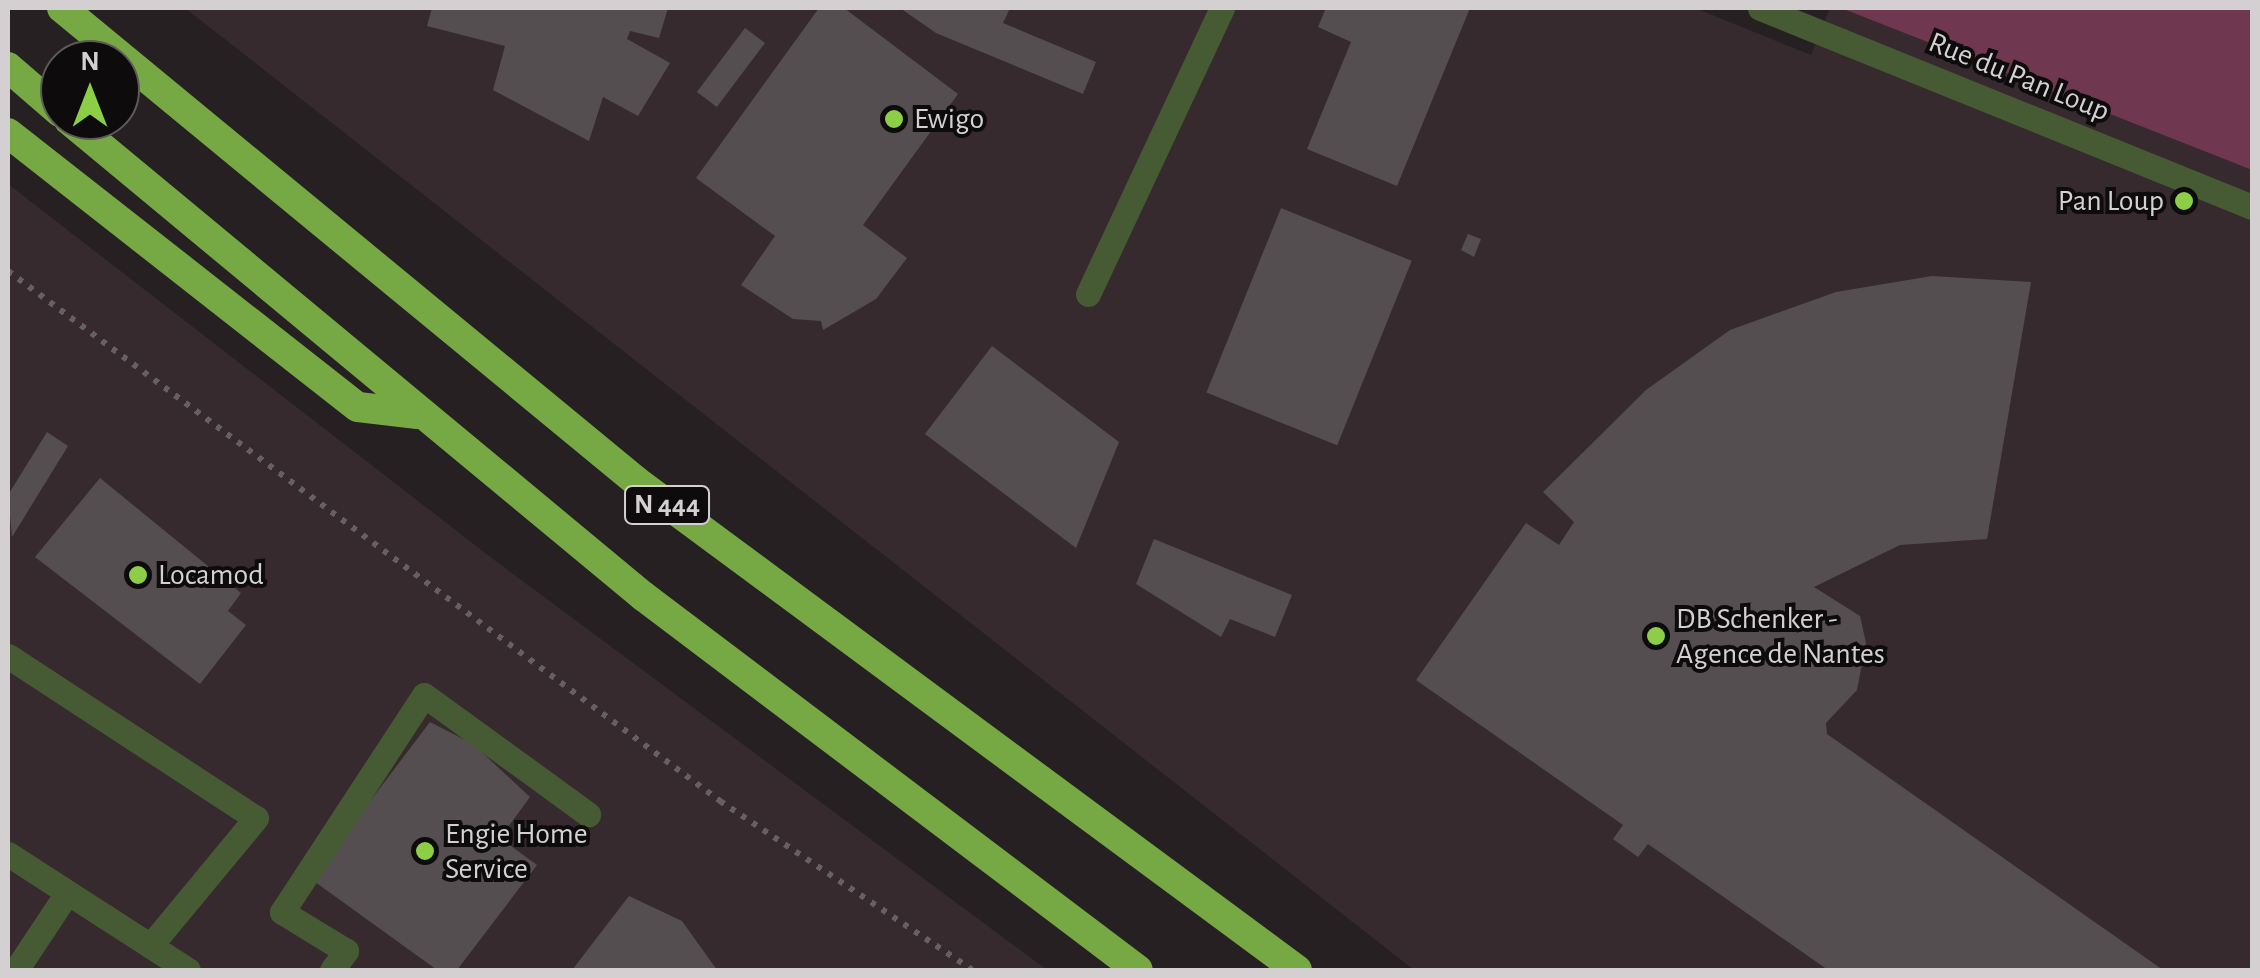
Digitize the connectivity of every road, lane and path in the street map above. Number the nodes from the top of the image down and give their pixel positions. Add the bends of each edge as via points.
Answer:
1 (62, 8) edge
2 (1222, 8) edge
3 (1760, 8) edge
4 (8, 67) edge
5 (40, 95) edge
6 (8, 133) edge
7 (94, 140) edge
8 (2252, 207) edge
9 (8, 271) edge
10 (1088, 294) dead end
11 (418, 414) junction
12 (8, 656) edge
13 (588, 814) dead end
14 (8, 854) edge
15 (68, 892) junction
16 (150, 946) junction
17 (16, 970) edge
18 (188, 970) edge
19 (332, 970) edge
20 (972, 970) edge
21 (1138, 970) edge
22 (1297, 970) edge

1 - 22 highway, N 444 via 636,481
2 - 10 street
3 - 8 street, Rue du Pan Loup
4 - 5 highway
6 - 11 highway via 358,407
7 - 11 highway, N 444
9 - 20 path via 720,801
11 - 21 highway, N 444 via 834,745
12 - 16 street via 256,818
13 - 19 street via 424,695 282,912 346,951
14 - 15 street
15 - 16 street
15 - 17 street
16 - 18 street

